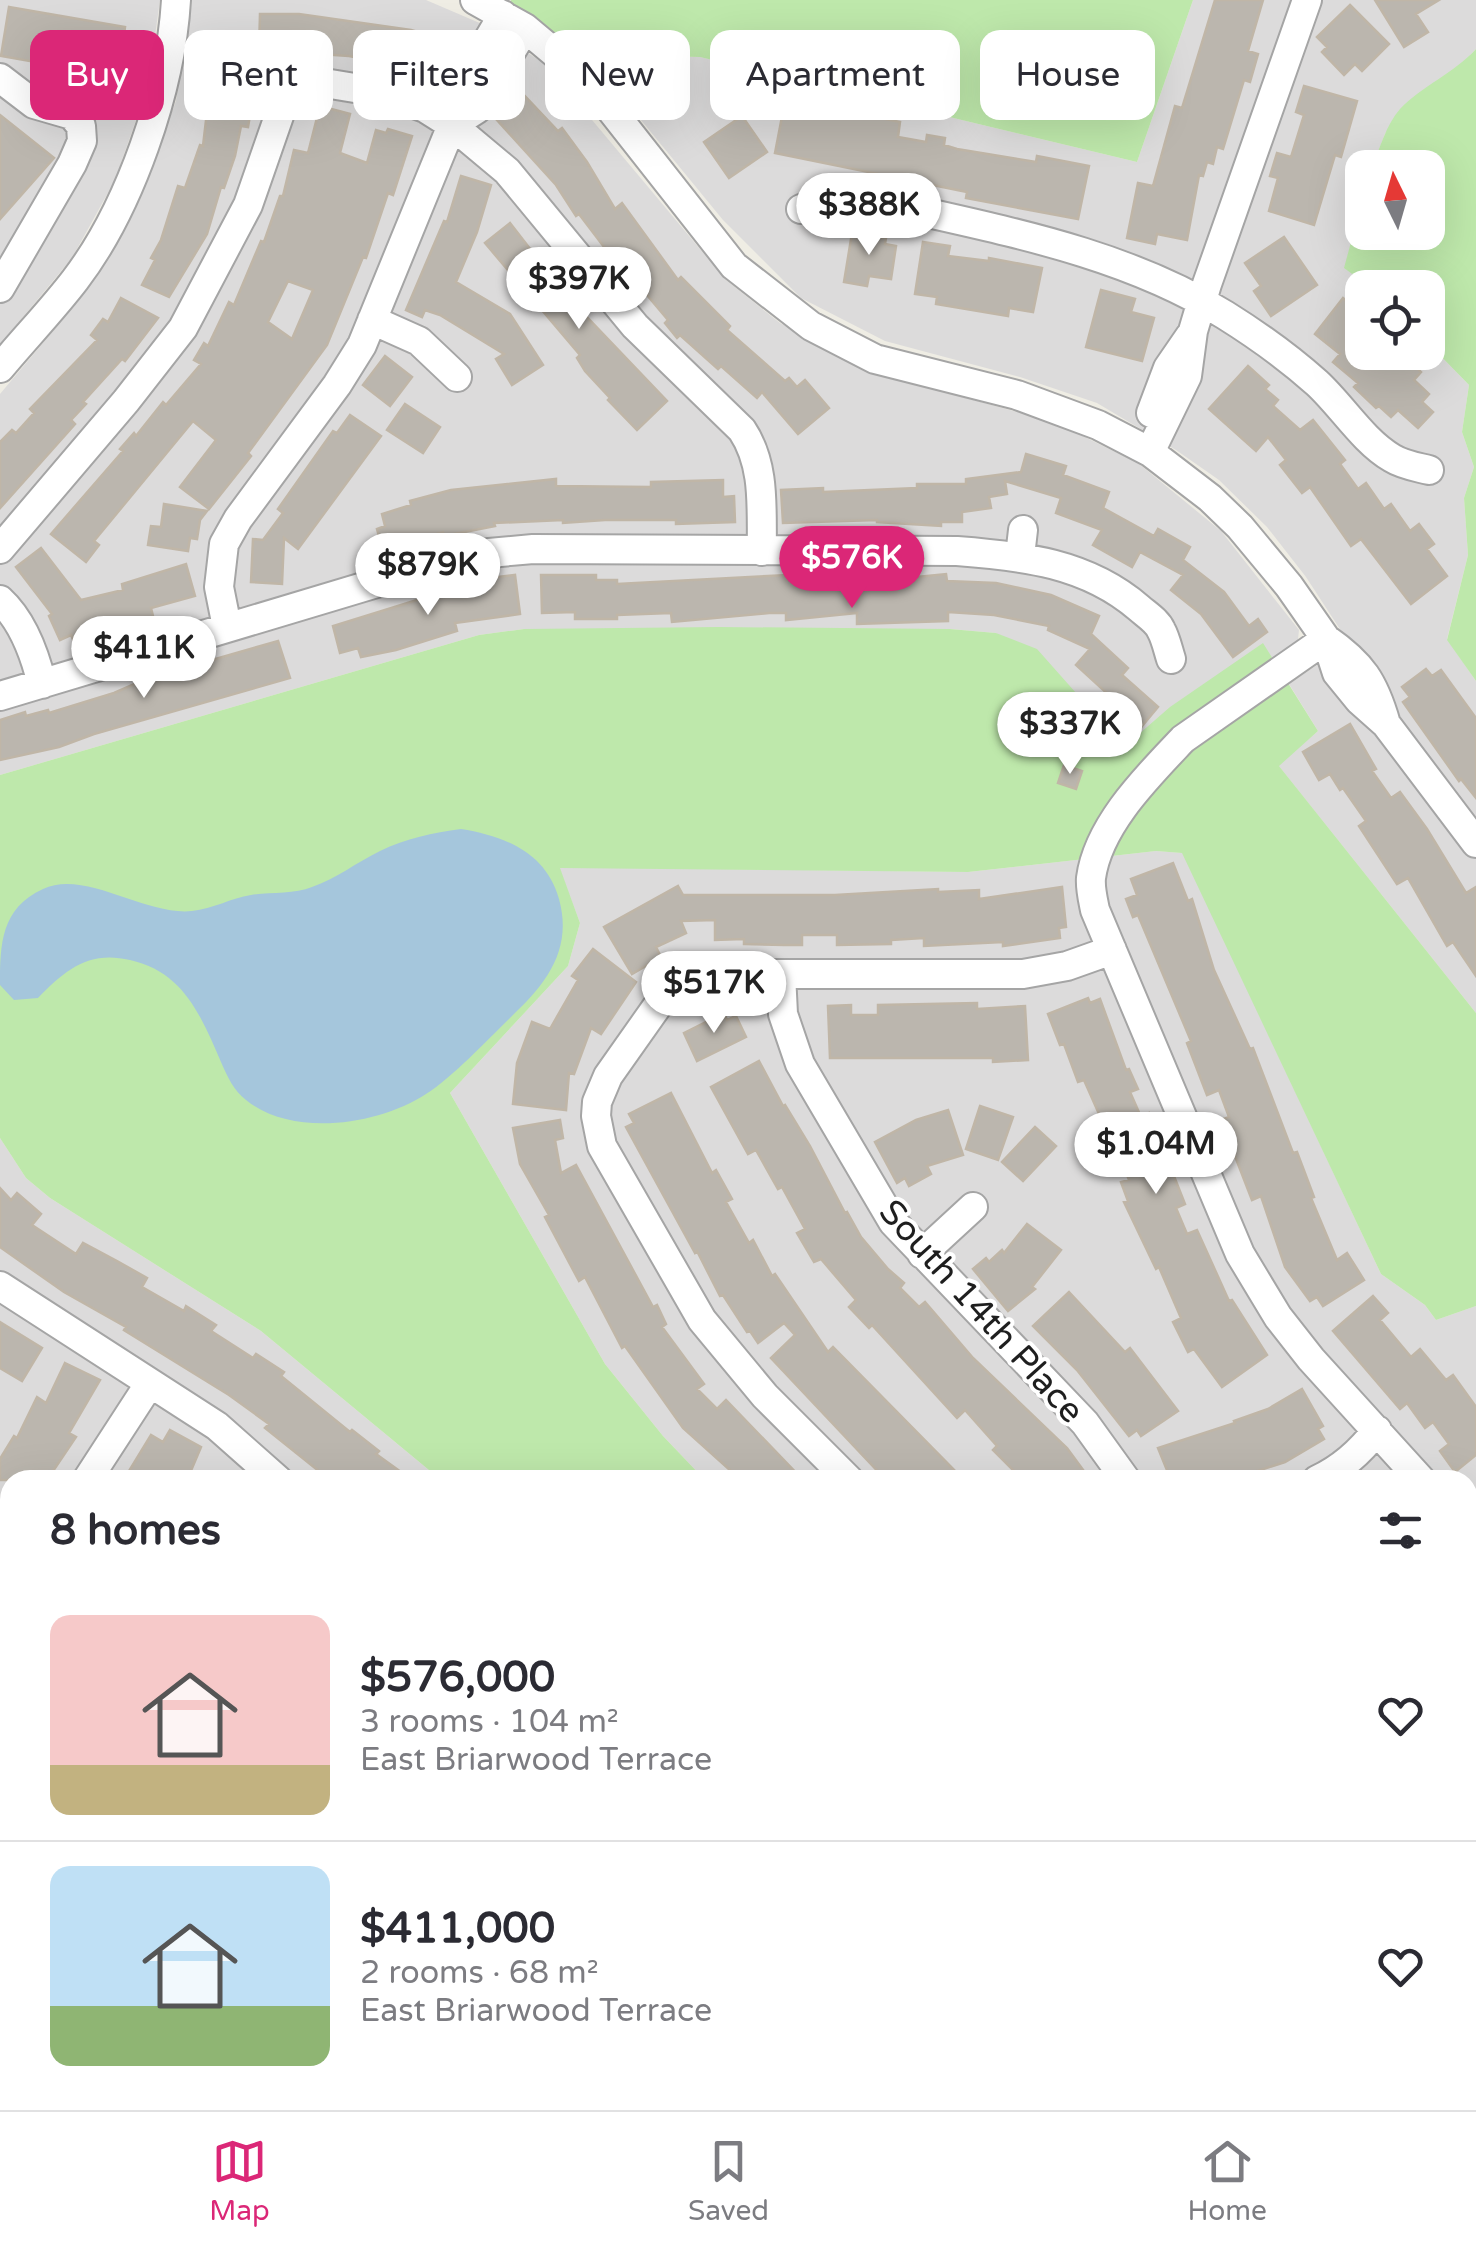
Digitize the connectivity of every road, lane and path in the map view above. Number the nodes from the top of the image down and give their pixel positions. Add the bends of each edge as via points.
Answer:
1 (176, 0) edge
2 (475, 0) edge
3 (1308, 0) edge
4 (514, 22) junction
5 (0, 78) edge
6 (452, 124) junction
7 (800, 210) dead end
8 (0, 288) edge
9 (1202, 302) junction
10 (372, 320) junction
11 (0, 368) edge
12 (457, 377) dead end
13 (1143, 448) junction
14 (1429, 470) dead end
15 (0, 550) edge
16 (762, 551) junction
17 (0, 600) edge
18 (227, 628) junction
19 (1326, 639) junction
20 (1171, 659) dead end
21 (42, 684) junction
22 (0, 696) edge
23 (1476, 842) edge
24 (1112, 950) junction
25 (781, 974) junction
26 (973, 1207) dead end
27 (922, 1254) junction
28 (0, 1286) edge
29 (150, 1382) junction
30 (1377, 1430) junction
31 (93, 1470) edge
32 (267, 1470) edge
33 (840, 1470) edge
34 (1119, 1470) edge
35 (1332, 1470) edge
36 (1412, 1470) edge

1 - 11 street via 158,110 116,211 77,277
2 - 4 street
3 - 9 street
4 - 6 street via 480,78 456,94
4 - 13 street via 605,102 734,266 811,326 874,359 1038,401
5 - 8 street via 34,104 72,116 82,141
6 - 10 street
6 - 15 street via 385,94 300,79 286,83 248,206 183,328
6 - 16 street via 507,171 635,326 719,406 756,458
7 - 9 street via 836,196 862,198 1092,255
9 - 13 street via 1168,368 1171,387
9 - 14 street via 1316,382 1378,448
10 - 12 street via 419,341
10 - 18 street via 337,384 224,544 219,587
13 - 19 street via 1240,527
16 - 18 street via 489,553
16 - 20 street via 957,551 1022,543 1128,598 1160,626
17 - 21 street via 36,657
18 - 21 street
19 - 23 street via 1338,674 1358,682
19 - 24 street via 1184,739 1116,820 1090,882
21 - 22 street
24 - 25 street via 1024,974
24 - 30 street via 1240,1254 1278,1318
25 - 27 street, South 14th Place via 783,1014 800,1064 893,1222
25 - 33 street via 695,978 676,987 621,1055 601,1090 596,1116 602,1146 702,1320 765,1396
26 - 27 street
27 - 34 street, South 14th Place via 1085,1423
28 - 29 street
29 - 31 street
29 - 32 street via 217,1426
30 - 35 street
30 - 36 street

